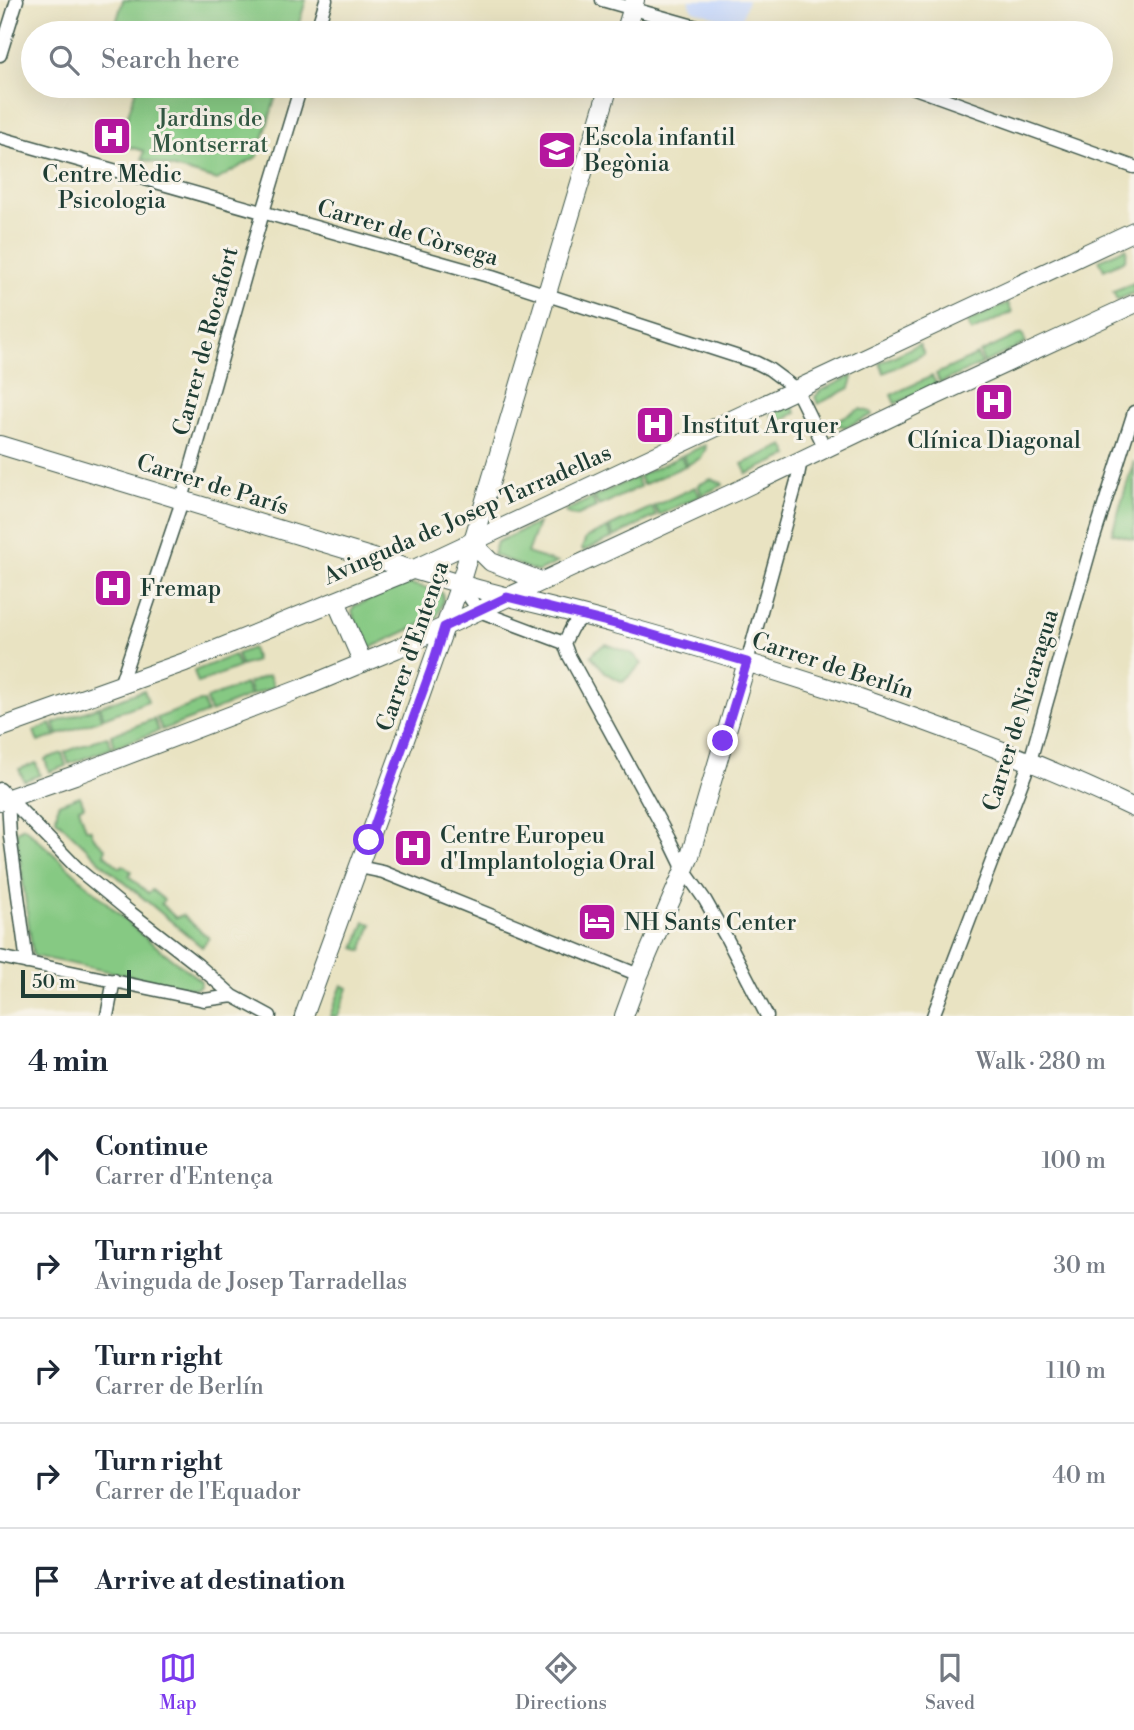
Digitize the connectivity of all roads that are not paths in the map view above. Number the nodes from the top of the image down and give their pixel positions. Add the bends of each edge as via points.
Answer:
1 (17, 0) edge
2 (326, 0) edge
3 (602, 0) edge
4 (634, 5) edge
5 (320, 21) edge
6 (682, 21) edge
7 (0, 55) edge
8 (296, 98) edge
9 (605, 98) edge
10 (942, 98) edge
11 (0, 138) edge
12 (1134, 167) edge
13 (262, 212) junction
14 (1134, 231) edge
15 (547, 294) junction
16 (1134, 304) edge
17 (796, 389) junction
18 (1134, 412) edge
19 (0, 445) edge
20 (825, 448) junction
21 (801, 460) junction
22 (182, 500) junction
23 (474, 540) junction
24 (412, 570) junction
25 (541, 581) junction
26 (460, 584) junction
27 (507, 597) junction
28 (336, 601) junction
29 (479, 611) junction
30 (584, 616) junction
31 (444, 627) junction
32 (564, 643) junction
33 (396, 649) junction
34 (747, 662) junction
35 (363, 663) junction
36 (431, 669) junction
37 (120, 685) junction
38 (0, 728) edge
39 (1030, 761) junction
40 (3, 796) edge
41 (1134, 808) edge
42 (359, 867) junction
43 (684, 870) junction
44 (0, 957) edge
45 (27, 963) junction
46 (639, 975) junction
47 (114, 980) junction
48 (233, 996) junction
49 (107, 1016) edge
50 (270, 1016) edge
51 (304, 1016) edge
52 (624, 1016) edge
53 (767, 1016) edge
54 (933, 1016) edge

1 - 7 street
2 - 5 street
3 - 4 street
4 - 6 street
8 - 13 street, Carrer de Rocafort
9 - 15 main road, Carrer d'Entença
10 - 12 street
11 - 13 street, Carrer de Còrsega
13 - 15 street, Carrer de Còrsega
13 - 22 street, Carrer de Rocafort
14 - 17 main road, Avinguda de Josep Tarradellas
15 - 17 street, Carrer de Còrsega via 757,363
15 - 23 main road, Carrer d'Entença
16 - 20 main road
17 - 20 street
17 - 23 main road, Avinguda de Josep Tarradellas
18 - 39 street, Carrer de Nicaragua
19 - 22 main road, Carrer de París
20 - 21 main road
21 - 25 main road
21 - 34 street
22 - 24 main road, Carrer de París
22 - 37 street, Carrer de Rocafort
23 - 24 main road, Avinguda de Josep Tarradellas
23 - 25 main road via 491,562
23 - 26 main road, Carrer d'Entença
24 - 26 main road
24 - 28 main road, Avinguda de Josep Tarradellas
25 - 27 main road
26 - 27 main road
26 - 29 street
26 - 31 main road, Carrer d'Entença
27 - 29 main road
27 - 30 main road, Carrer de Berlín
28 - 35 main road
28 - 37 main road, Avinguda de Josep Tarradellas
29 - 31 main road
29 - 32 street
30 - 32 street
30 - 34 main road, Carrer de Berlín
31 - 33 main road
31 - 36 main road, Carrer d'Entença
32 - 43 street
33 - 35 main road
33 - 36 main road via 422,659
34 - 39 main road, Carrer de Berlín via 938,725
34 - 43 main road
35 - 40 main road via 75,775
36 - 42 main road, Carrer d'Entença
37 - 38 main road, Avinguda de Josep Tarradellas
39 - 41 main road, Carrer de Berlín
39 - 54 street, Carrer de Nicaragua
40 - 45 street
40 - 48 street via 80,871
42 - 46 street via 388,874
42 - 51 main road, Carrer d'Entença
43 - 46 main road
43 - 53 street
44 - 45 street
45 - 47 street
46 - 52 main road
47 - 48 street via 204,1000
47 - 49 street
48 - 50 street

